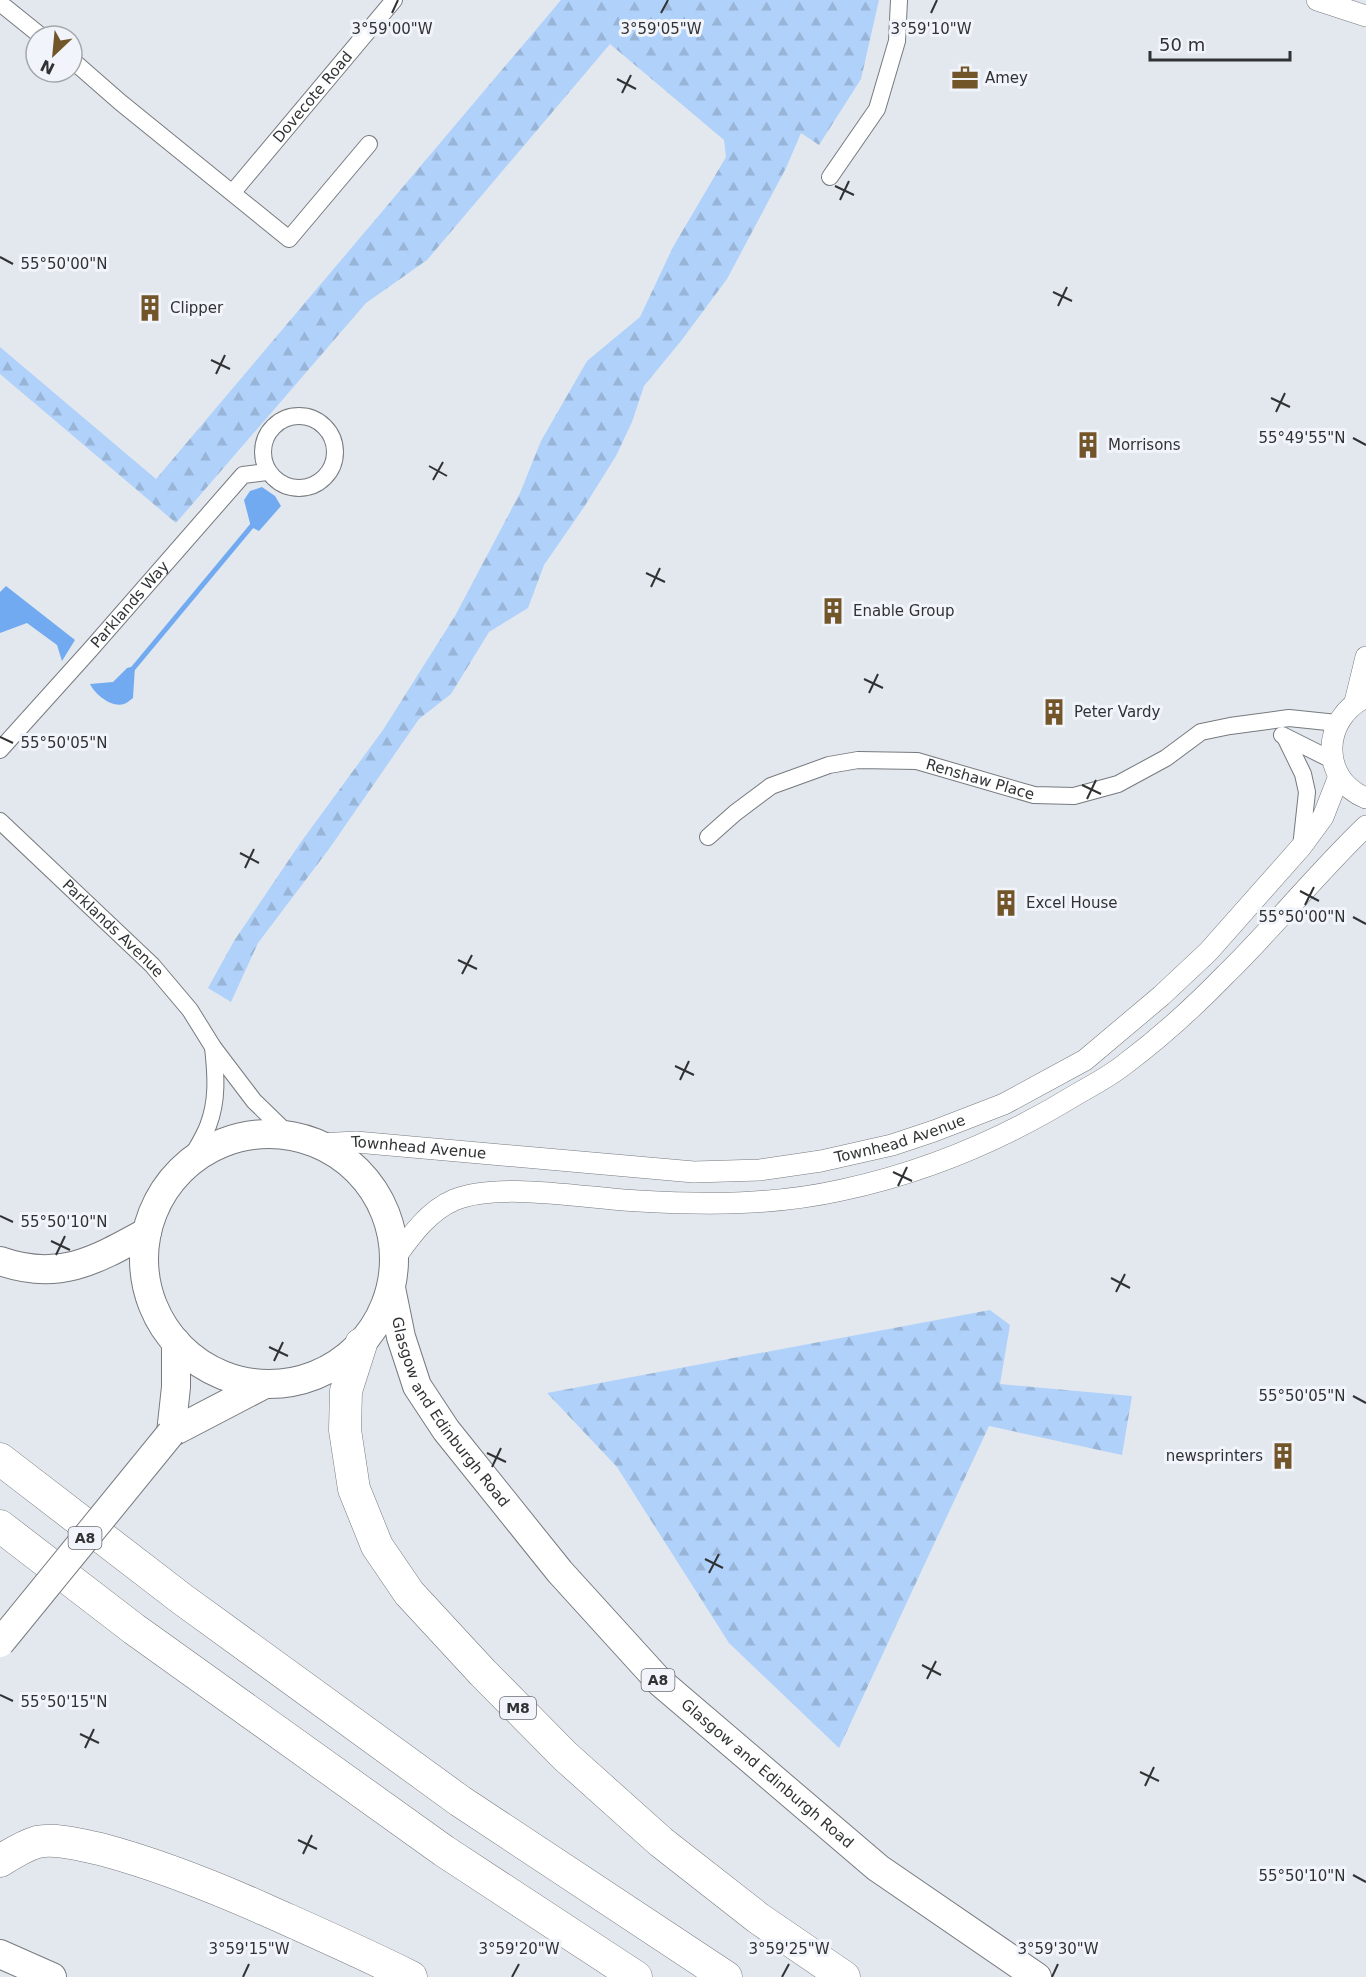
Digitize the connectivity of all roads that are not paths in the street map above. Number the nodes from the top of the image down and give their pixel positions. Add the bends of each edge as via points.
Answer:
1 (394, 0) edge
2 (899, 0) edge
3 (1317, 0) edge
4 (0, 3) edge
5 (1366, 16) edge
6 (26, 24) edge
7 (84, 70) edge
8 (369, 144) dead end
9 (830, 177) dead end
10 (233, 192) junction
11 (267, 472) junction
12 (1366, 657) edge
13 (1361, 700) edge
14 (1257, 723) junction
15 (1337, 723) junction
16 (1285, 737) junction
17 (0, 750) edge
18 (1336, 768) junction
19 (1366, 798) edge
20 (0, 820) edge
21 (1366, 826) edge
22 (708, 837) dead end
23 (1301, 847) junction
24 (213, 1047) junction
25 (290, 1136) junction
26 (319, 1144) junction
27 (188, 1164) junction
28 (147, 1232) junction
29 (394, 1259) junction
30 (0, 1261) edge
31 (391, 1288) junction
32 (176, 1342) junction
33 (361, 1344) junction
34 (265, 1384) junction
35 (171, 1433) junction
36 (0, 1459) edge
37 (0, 1526) edge
38 (0, 1643) edge
39 (0, 1861) edge
40 (0, 1954) edge
41 (52, 1977) edge
42 (411, 1977) edge
43 (636, 1977) edge
44 (726, 1977) edge
45 (844, 1977) edge
46 (1037, 1977) edge

1 - 10 street, Dovecote Road
2 - 9 street via 897,41 877,108
3 - 5 street
4 - 6 street
7 - 10 street
8 - 10 street via 289,238
11 - 11 street via 262,447 269,430 278,422 290,416 303,416 329,431 335,456 331,470 313,487 293,489 281,485
11 - 17 street, Parklands Way via 243,475
12 - 13 street
13 - 15 street via 1344,712
14 - 15 street, Renshaw Place via 1289,718
14 - 16 street
14 - 22 street, Renshaw Place via 1201,732 1166,758 1118,784 1074,796 1034,795 916,761 858,760 830,765 771,786
15 - 18 street, Townhead Avenue via 1332,741
16 - 18 street
16 - 23 street via 1307,792
18 - 19 street via 1349,788
18 - 23 street, Townhead Avenue via 1323,817
20 - 24 street, Parklands Avenue via 152,965
21 - 29 street via 1228,973 1139,1053 1059,1105 986,1144 913,1172 841,1191 765,1202 707,1204 512,1192 475,1194 453,1200 428,1218
23 - 26 street, Townhead Avenue via 1209,952 1085,1060 1004,1104 892,1145 760,1170 694,1172 356,1142
24 - 25 street, Parklands Avenue via 254,1101
24 - 27 street, Parklands Avenue via 215,1101 208,1127
25 - 26 highway
25 - 27 highway via 236,1138
26 - 29 highway via 340,1156 373,1190 392,1235
27 - 28 highway via 162,1194
28 - 30 highway via 98,1258 53,1270 31,1270
28 - 32 highway via 144,1255 148,1290 162,1323
29 - 31 highway
31 - 33 highway via 374,1327
31 - 46 highway, Glasgow and Edinburgh Road / A8 via 417,1386 446,1430 560,1572 660,1682 878,1868
32 - 34 highway via 216,1372
32 - 35 highway
33 - 34 highway via 341,1362 317,1374
33 - 45 highway, M8 via 346,1391 345,1430 354,1489 377,1546 409,1593 566,1756 661,1842 758,1918
34 - 35 highway, A8
35 - 38 highway, A8, bridge
36 - 44 highway via 182,1599 460,1801
37 - 43 highway via 134,1629 444,1851
39 - 42 highway via 38,1842 87,1846 134,1858 220,1890
40 - 41 highway

